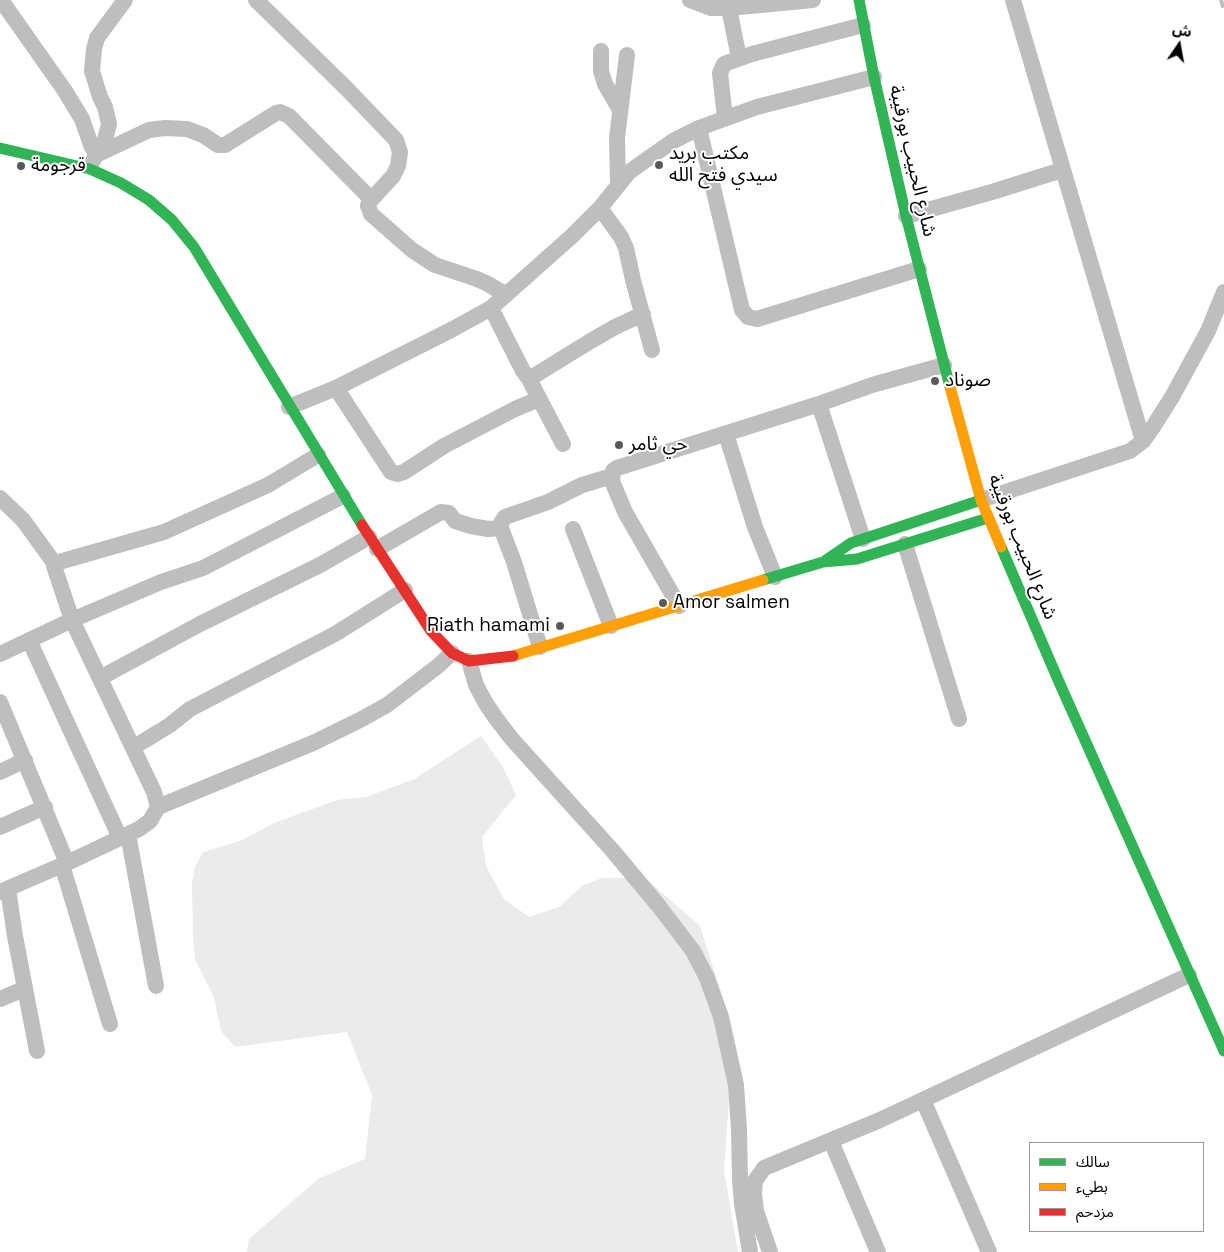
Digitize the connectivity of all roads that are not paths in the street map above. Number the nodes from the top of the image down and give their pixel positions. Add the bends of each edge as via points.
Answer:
1 (1, 0) edge
2 (125, 0) edge
3 (256, 0) edge
4 (690, 0) edge
5 (813, 0) edge
6 (858, 0) edge
7 (1013, 0) edge
8 (729, 8) junction
9 (864, 25) junction
10 (600, 51) dead end
11 (627, 55) dead end
12 (739, 58) junction
13 (874, 77) junction
14 (620, 110) junction
15 (725, 118) junction
16 (699, 128) junction
17 (0, 148) edge
18 (93, 162) junction
19 (1062, 170) junction
20 (618, 184) junction
21 (371, 199) junction
22 (600, 208) junction
23 (906, 216) junction
24 (920, 269) junction
25 (1224, 292) edge
26 (505, 294) junction
27 (491, 308) junction
28 (643, 314) junction
29 (652, 350) dead end
30 (944, 365) junction
31 (529, 379) junction
32 (336, 388) junction
33 (539, 399) junction
34 (819, 404) junction
35 (289, 407) junction
36 (726, 434) junction
37 (1143, 441) junction
38 (563, 444) dead end
39 (318, 455) junction
40 (612, 476) junction
41 (342, 496) junction
42 (0, 498) edge
43 (981, 500) junction
44 (988, 518) junction
45 (501, 528) junction
46 (573, 529) dead end
47 (863, 539) junction
48 (373, 543) junction
49 (905, 544) junction
50 (823, 562) junction
51 (55, 564) junction
52 (774, 577) junction
53 (404, 590) junction
54 (679, 606) junction
55 (72, 620) junction
56 (611, 626) junction
57 (30, 640) junction
58 (540, 647) junction
59 (452, 653) junction
60 (0, 654) edge
61 (469, 661) junction
62 (100, 678) junction
63 (2, 710) edge
64 (959, 719) dead end
65 (134, 747) junction
66 (25, 760) junction
67 (0, 772) edge
68 (45, 807) junction
69 (158, 807) junction
70 (0, 827) edge
71 (124, 836) junction
72 (64, 864) junction
73 (4, 890) edge
74 (1189, 975) junction
75 (156, 986) dead end
76 (24, 989) junction
77 (0, 999) edge
78 (110, 1024) dead end
79 (37, 1051) dead end
80 (1224, 1051) edge
81 (923, 1100) junction
82 (831, 1141) junction
83 (750, 1252) edge
84 (770, 1252) edge
85 (878, 1252) edge
86 (989, 1252) edge

1 - 18 street via 82,119
2 - 18 street via 97,38 94,49 92,71 109,124 105,140
3 - 21 street via 396,140 400,152 398,166
4 - 8 street via 711,8
5 - 8 street
6 - 9 main road, شارع الحبيب بورقيبة
7 - 19 street
8 - 12 street
9 - 12 street
9 - 13 main road, شارع الحبيب بورقيبة
10 - 14 street via 605,84
11 - 14 street
12 - 15 street via 724,64 720,73
13 - 15 street
13 - 23 main road, شارع الحبيب بورقيبة
14 - 20 street
15 - 16 street
16 - 20 street via 637,165
16 - 24 street via 742,310 748,317 757,319
17 - 18 main road
18 - 21 street via 149,130 187,129 218,145 225,145 280,112 289,116
18 - 35 main road via 149,200 172,220 194,247
19 - 23 street
19 - 37 street
20 - 22 street
21 - 26 street via 368,206 371,214 412,250 435,265 483,281
22 - 26 street
22 - 28 street via 626,248
23 - 24 main road, شارع الحبيب بورقيبة
24 - 30 main road, شارع الحبيب بورقيبة
25 - 37 street via 1208,331
26 - 27 street
27 - 31 street
27 - 32 street
28 - 29 street
28 - 31 street via 588,342
30 - 34 street
30 - 43 main road, شارع الحبيب بورقيبة
31 - 33 street
32 - 33 street via 391,472 398,474 444,446
32 - 35 street
33 - 38 street
34 - 36 street
34 - 47 street
35 - 39 main road
36 - 40 street via 617,468
36 - 52 street
37 - 43 street via 1130,451
39 - 41 main road
39 - 51 street via 268,485 164,532
40 - 45 street via 505,517
40 - 54 street via 614,489 625,512
41 - 48 main road
41 - 55 street via 203,568
42 - 51 street via 23,520
43 - 44 main road, شارع الحبيب بورقيبة
43 - 47 main road
44 - 49 main road
44 - 74 main road, شارع الحبيب بورقيبة
45 - 48 street via 471,526 441,512
45 - 58 street
46 - 56 street
47 - 50 main road via 851,543
48 - 53 main road
48 - 62 street via 320,565 200,624
49 - 50 main road via 858,559
49 - 64 street
50 - 52 main road
51 - 55 street via 53,568
52 - 54 main road
53 - 59 main road via 432,631
53 - 65 street via 335,634 190,709
54 - 56 main road
55 - 57 street
55 - 62 street
56 - 58 main road
57 - 60 street
57 - 71 street
58 - 61 main road via 508,657
59 - 61 main road
59 - 69 street via 387,706 314,743
61 - 83 street via 476,684 500,724 671,920 707,978 721,1017 736,1085 740,1180
62 - 65 street
63 - 66 street
65 - 69 street
66 - 67 street
66 - 68 street
68 - 70 street
68 - 72 street
69 - 71 street via 150,821
71 - 72 street
71 - 75 street
72 - 73 street
72 - 78 street
73 - 76 street
74 - 80 main road, شارع الحبيب بورقيبة
74 - 81 street
76 - 77 street
76 - 79 street
81 - 82 street
81 - 86 street
82 - 84 street via 764,1168 756,1181 756,1211
82 - 85 street

